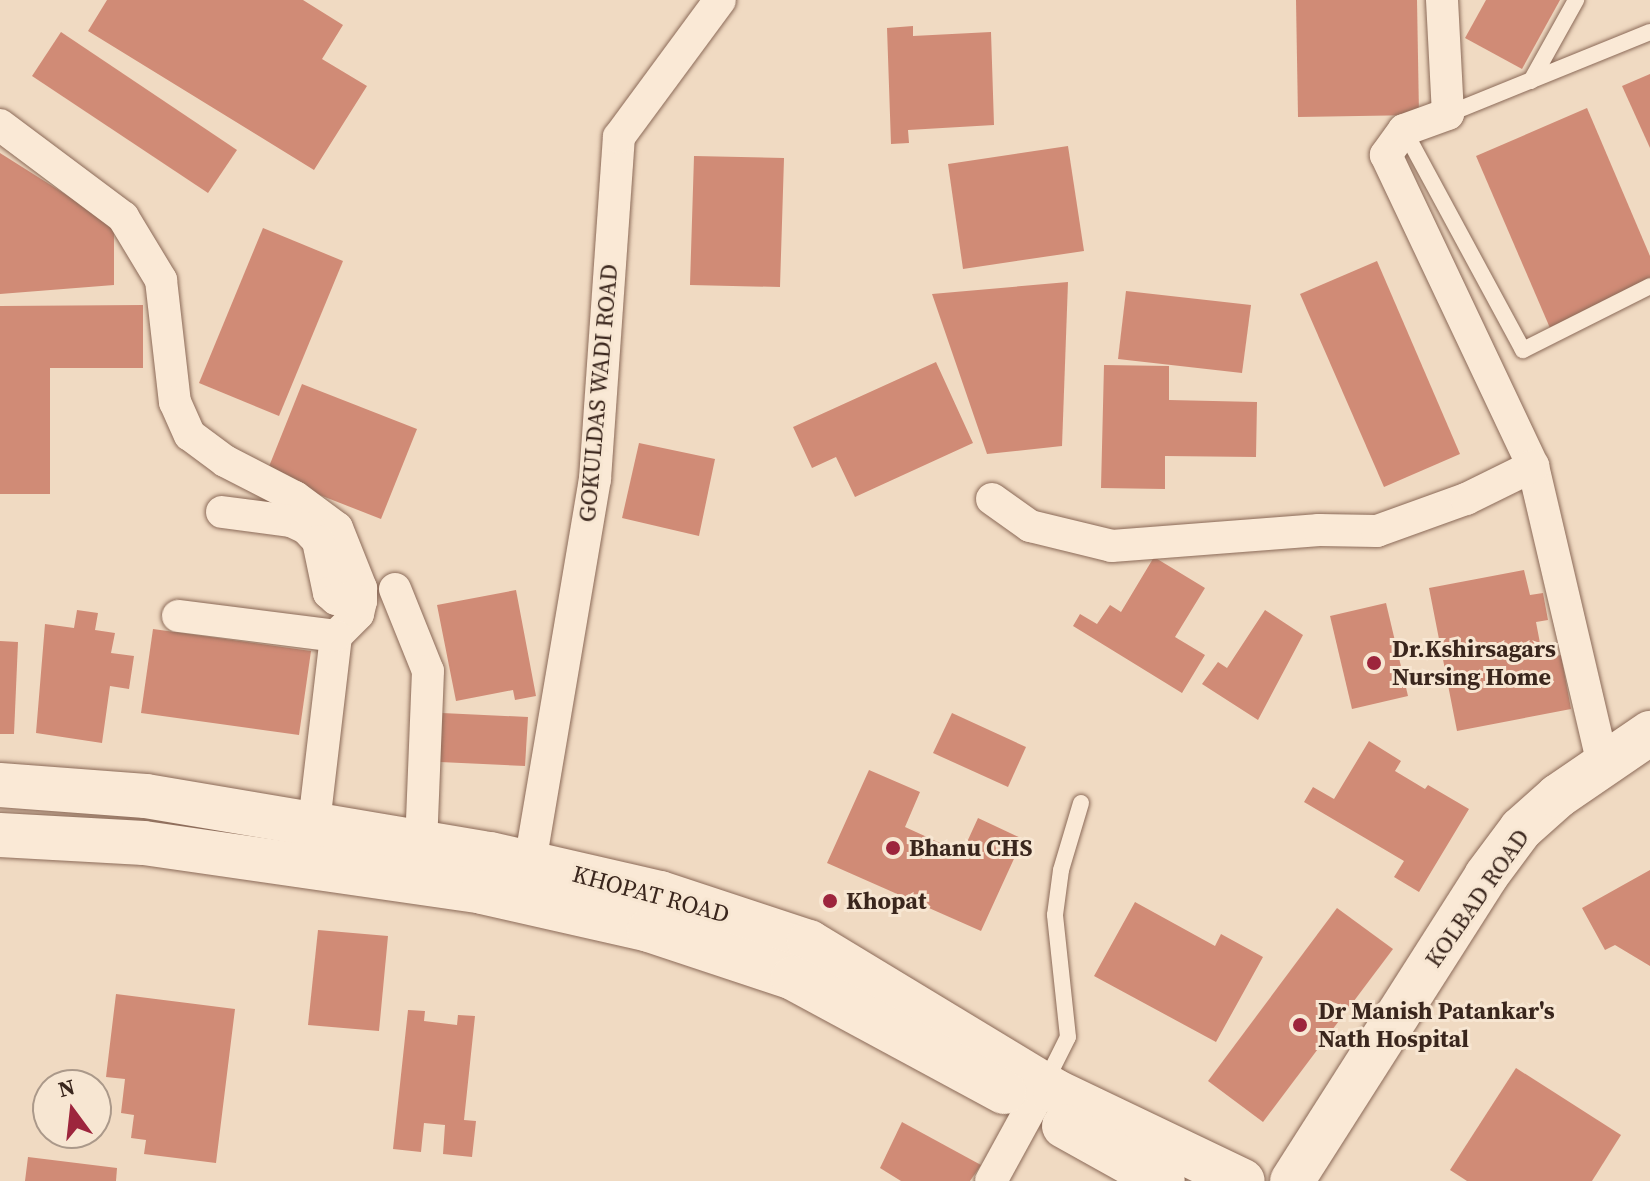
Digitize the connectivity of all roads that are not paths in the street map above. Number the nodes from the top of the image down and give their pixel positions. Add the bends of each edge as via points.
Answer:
1 (720, 0) edge
2 (1442, 0) edge
3 (1576, 0) edge
4 (1650, 32) edge
5 (1531, 81) junction
6 (1448, 114) junction
7 (0, 125) edge
8 (1404, 130) junction
9 (1650, 286) edge
10 (1533, 466) junction
11 (992, 499) dead end
12 (222, 512) dead end
13 (395, 589) dead end
14 (361, 601) junction
15 (178, 616) dead end
16 (336, 636) junction
17 (1650, 733) edge
18 (1603, 764) junction
19 (2, 785) edge
20 (1081, 803) dead end
21 (314, 824) junction
22 (1, 835) edge
23 (421, 842) junction
24 (530, 863) junction
25 (1038, 1096) junction
26 (991, 1181) edge
27 (1163, 1181) edge
28 (1243, 1181) edge
29 (1292, 1181) edge

1 - 24 street, GOKULDAS WADI ROAD via 619,137 595,479
2 - 6 street
3 - 5 lane
4 - 5 lane
5 - 6 lane
6 - 8 street
7 - 14 street via 123,217 161,280 175,402 190,435 337,528 361,588
8 - 9 lane via 1523,350
8 - 10 street via 1386,155
10 - 11 street via 1466,499 1377,531 1319,530 1112,546 1030,526
10 - 18 street
12 - 14 street via 291,521 306,528 318,541 329,593 336,599
13 - 23 street via 428,671
14 - 16 street via 358,614
15 - 16 street
16 - 21 street
17 - 18 main road, KOLBAD ROAD
18 - 29 main road, KOLBAD ROAD via 1521,829
19 - 21 main road, KHOPAT ROAD via 146,796
19 - 22 main road
20 - 25 lane via 1061,870 1055,915 1068,1037
21 - 23 main road, KHOPAT ROAD
22 - 25 main road, KHOPAT ROAD via 144,843 467,890 649,930 793,978
23 - 24 main road, KHOPAT ROAD
24 - 25 main road, KHOPAT ROAD via 660,893 809,942
25 - 26 street
25 - 27 main road, KHOPAT ROAD
25 - 28 main road, KHOPAT ROAD

